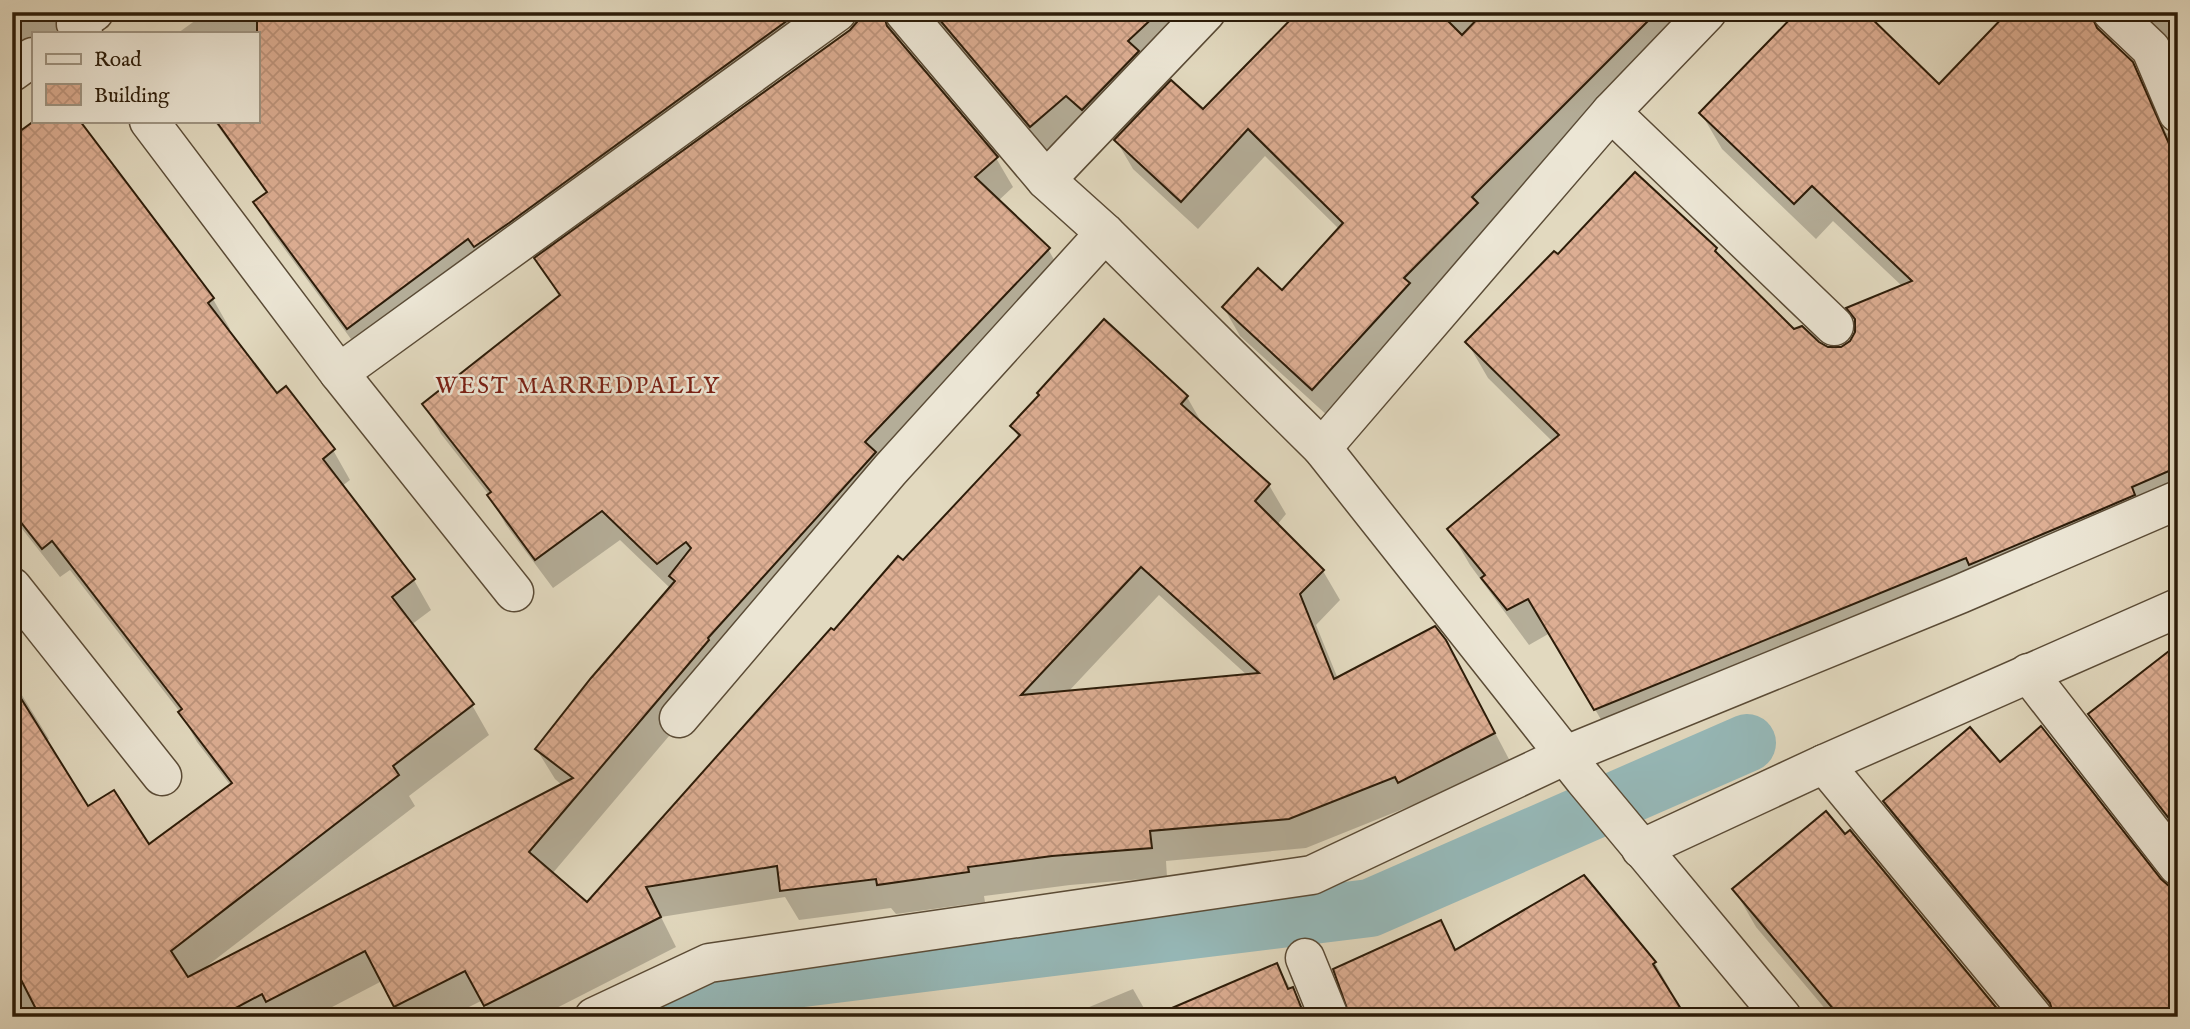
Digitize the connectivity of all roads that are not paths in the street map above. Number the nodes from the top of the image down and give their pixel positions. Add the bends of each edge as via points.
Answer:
1 (838, 12) edge
2 (904, 12) edge
3 (1206, 12) edge
4 (1707, 12) edge
5 (2112, 12) edge
6 (32, 58) edge
7 (12, 72) edge
8 (1611, 112) junction
9 (2178, 113) edge
10 (150, 122) edge
11 (1046, 180) junction
12 (1105, 233) junction
13 (1834, 326) dead end
14 (339, 373) junction
15 (1322, 448) junction
16 (2178, 500) edge
17 (12, 587) edge
18 (514, 592) dead end
19 (2178, 608) edge
20 (2028, 673) junction
21 (680, 718) dead end
22 (1824, 764) junction
23 (1575, 767) junction
24 (162, 775) dead end
25 (1632, 837) junction
26 (2178, 866) edge
27 (1305, 958) dead end
28 (594, 1017) edge
29 (1329, 1017) edge
30 (1782, 1017) edge
31 (2033, 1017) edge

1 - 14 street
2 - 11 street
3 - 11 street
4 - 8 street
5 - 9 street via 2151,49
6 - 7 street
8 - 13 street
8 - 15 street
10 - 14 street
11 - 12 street
12 - 15 street
12 - 21 street via 890,470
14 - 18 street
15 - 23 street
16 - 23 street
17 - 24 street
19 - 20 street
20 - 22 street
20 - 26 street
22 - 25 street
22 - 31 street
23 - 25 street
23 - 28 street via 1312,875 709,963
25 - 30 street
27 - 29 street

